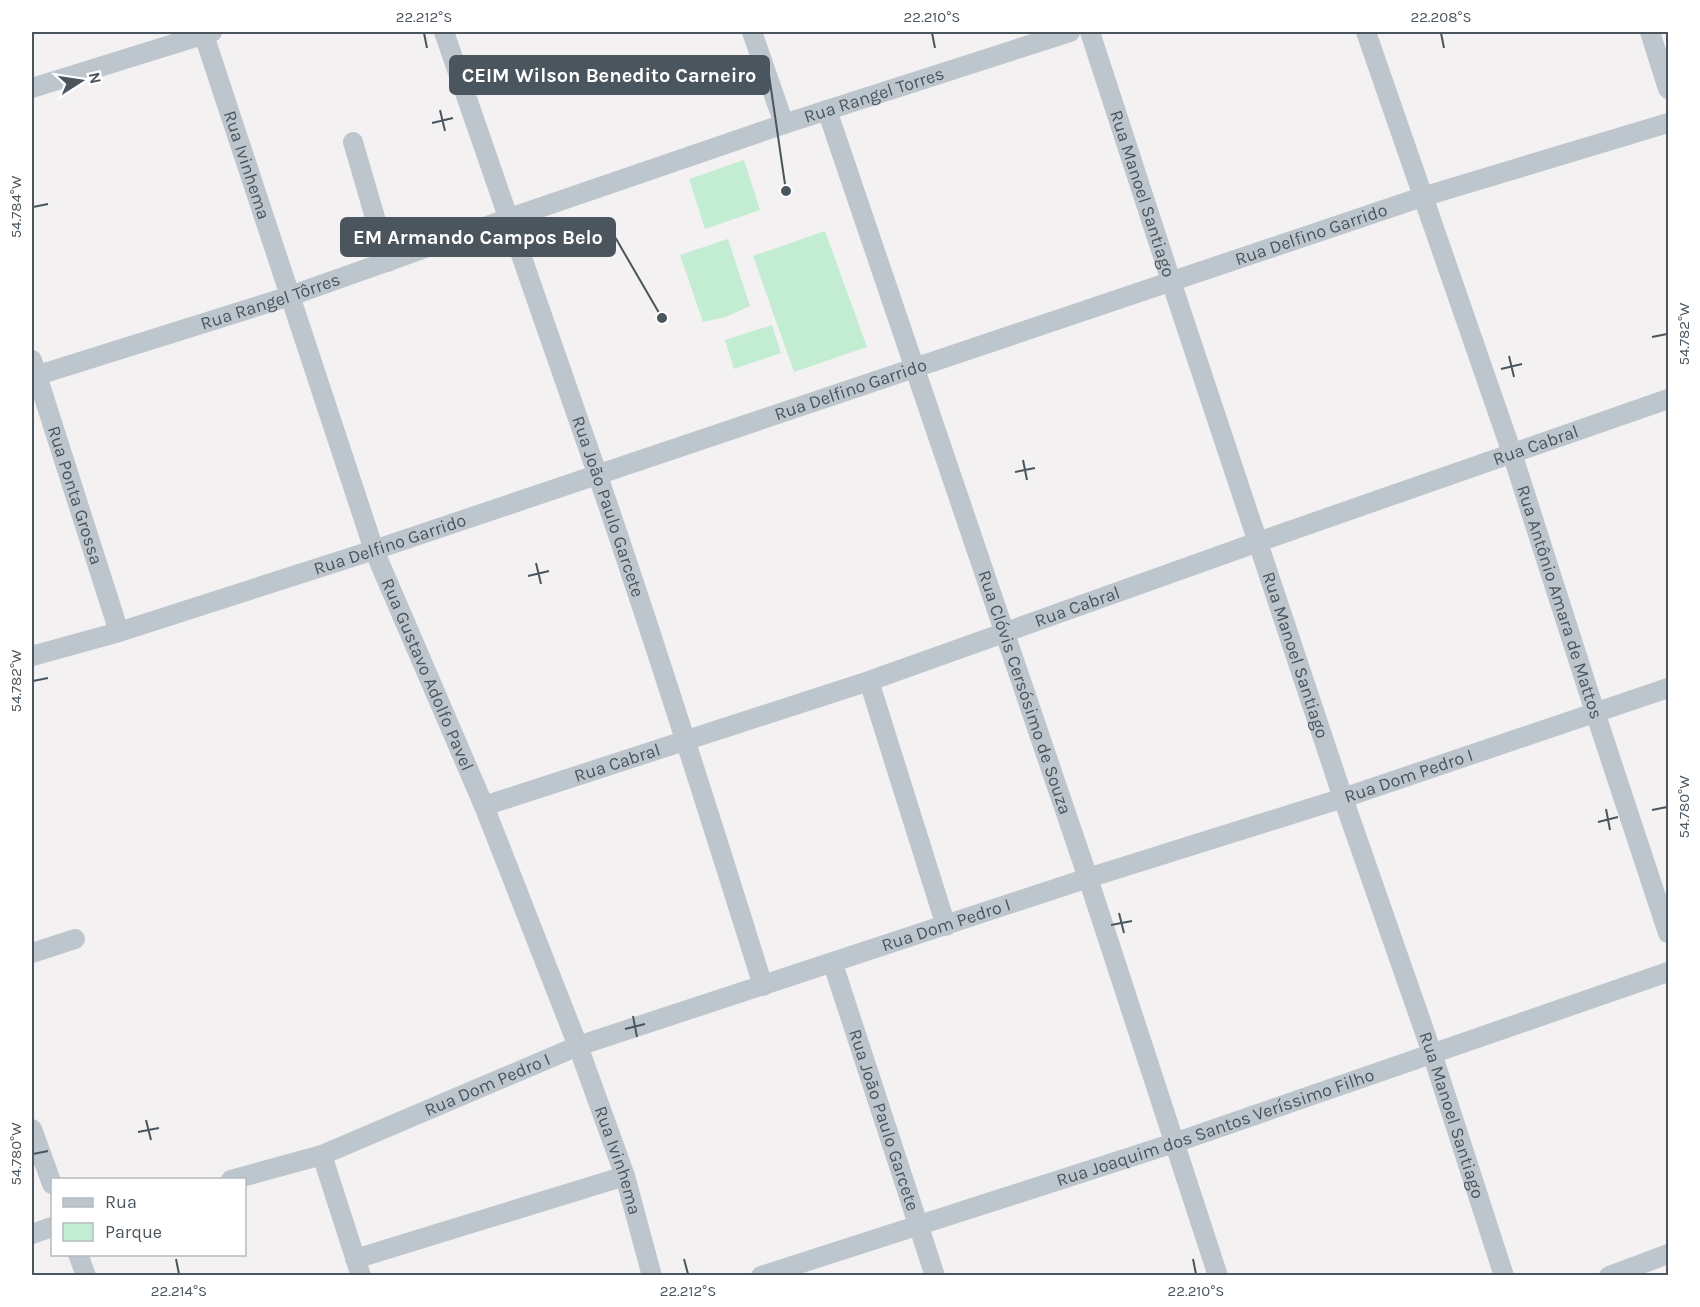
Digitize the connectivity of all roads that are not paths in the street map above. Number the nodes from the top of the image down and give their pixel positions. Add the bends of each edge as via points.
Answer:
1 (206, 32) edge
2 (444, 32) edge
3 (752, 32) edge
4 (1064, 32) edge
5 (1090, 32) edge
6 (1366, 32) edge
7 (1650, 32) edge
8 (32, 88) edge
9 (1668, 89) edge
10 (827, 110) junction
11 (1668, 123) edge
12 (784, 124) junction
13 (353, 142) dead end
14 (1422, 197) junction
15 (507, 219) junction
16 (388, 262) junction
17 (1171, 282) junction
18 (290, 296) junction
19 (915, 367) junction
20 (33, 371) edge
21 (1668, 399) edge
22 (1512, 453) junction
23 (597, 473) junction
24 (1258, 542) junction
25 (374, 550) junction
26 (119, 632) junction
27 (1005, 632) junction
28 (32, 656) edge
29 (869, 681) junction
30 (1668, 688) edge
31 (1595, 712) junction
32 (686, 741) junction
33 (1343, 798) junction
34 (484, 806) junction
35 (1088, 878) junction
36 (946, 926) junction
37 (1668, 933) edge
38 (75, 939) dead end
39 (32, 953) edge
40 (833, 964) junction
41 (1668, 972) edge
42 (763, 986) junction
43 (578, 1046) junction
44 (1432, 1053) junction
45 (32, 1129) edge
46 (1174, 1143) junction
47 (322, 1155) junction
48 (625, 1176) junction
49 (235, 1178) edge
50 (51, 1181) edge
51 (919, 1226) junction
52 (51, 1227) edge
53 (32, 1234) edge
54 (1668, 1254) edge
55 (79, 1256) edge
56 (358, 1267) edge
57 (86, 1275) edge
58 (652, 1275) edge
59 (761, 1275) edge
60 (935, 1275) edge
61 (1218, 1275) edge
62 (1504, 1275) edge
63 (1609, 1275) edge

1 - 8 street
1 - 18 street, Rua Ivinhema
2 - 15 street, Rua João Paulo Garcete
3 - 12 street
4 - 10 street, Rua Rangel Torres
5 - 17 street, Rua Manoel Santiago
6 - 14 street, Rua Antônio Amara de Mattos
7 - 9 street
10 - 12 street, Rua Rangel Torres
10 - 19 street, Rua Clóvis Cersósimo de Souza
11 - 14 street, Rua Delfino Garrido
12 - 15 street, Rua Rangel Torres
13 - 16 street
14 - 17 street, Rua Delfino Garrido
14 - 22 street, Rua Antônio Amara de Mattos
15 - 16 street, Rua Rangel Tôrres
15 - 23 street, Rua João Paulo Garcete
16 - 18 street, Rua Rangel Tôrres
17 - 19 street, Rua Delfino Garrido
17 - 24 street, Rua Manoel Santiago
18 - 20 street, Rua Rangel Tôrres
18 - 25 street, Rua Gustavo Adolfo Pavel
19 - 23 street, Rua Delfino Garrido
19 - 27 street, Rua Clóvis Cersósimo de Souza
20 - 26 street, Rua Ponta Grossa
21 - 22 street, Rua Cabral
22 - 24 street, Rua Cabral
22 - 31 street, Rua Antônio Amara de Mattos
23 - 25 street, Rua Delfino Garrido
23 - 32 street, Rua João Paulo Garcete
24 - 27 street, Rua Cabral
24 - 33 street, Rua Manoel Santiago
25 - 26 street, Rua Delfino Garrido
25 - 34 street, Rua Gustavo Adolfo Pavel
26 - 28 street, Rua Delfino Garrido
27 - 29 street, Rua Cabral
27 - 35 street, Rua Clóvis Cersósimo de Souza
29 - 32 street, Rua Cabral
29 - 36 street
30 - 31 street, Rua Dom Pedro I
31 - 33 street, Rua Dom Pedro I
31 - 37 street, Rua Antônio Amara de Mattos
32 - 34 street, Rua Cabral
32 - 42 street, Rua João Paulo Garcete
33 - 35 street, Rua Dom Pedro I
33 - 44 street, Rua Manoel Santiago
34 - 43 street, Rua Gustavo Adolfo Pavel
35 - 36 street, Rua Dom Pedro I
35 - 46 street, Rua Clóvis Cersósimo de Souza
36 - 40 street, Rua Dom Pedro I
38 - 39 street
40 - 42 street, Rua Dom Pedro I
40 - 51 street, Rua João Paulo Garcete
41 - 44 street, Rua Joaquim dos Santos Veríssimo Filho
42 - 43 street, Rua Dom Pedro I
43 - 47 street, Rua Dom Pedro I
43 - 48 street, Rua Ivinhema
44 - 46 street, Rua Joaquim dos Santos Veríssimo Filho
44 - 62 street, Rua Manoel Santiago
45 - 50 street
46 - 51 street, Rua Joaquim dos Santos Veríssimo Filho
46 - 61 street, Rua Clóvis Cersósimo de Souza
47 - 49 street, Rua Dom Pedro I
47 - 56 street
48 - 56 street
48 - 58 street, Rua Ivinhema
51 - 59 street, Rua Joaquim dos Santos Veríssimo Filho
51 - 60 street, Rua João Paulo Garcete
52 - 53 street
54 - 63 street
55 - 57 street

